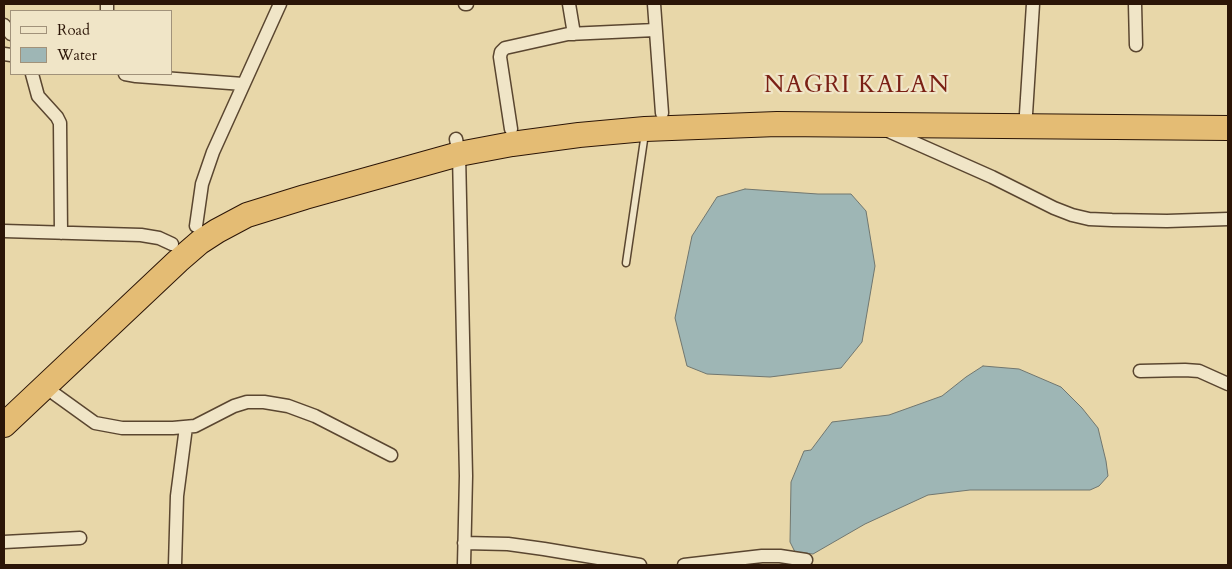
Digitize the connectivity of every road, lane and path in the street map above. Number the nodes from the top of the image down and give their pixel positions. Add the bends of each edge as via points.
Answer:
1 (280, 4) edge
2 (569, 4) edge
3 (654, 4) edge
4 (1033, 4) edge
5 (1135, 4) edge
6 (655, 30) junction
7 (574, 34) junction
8 (1136, 45) dead end
9 (32, 75) edge
10 (130, 75) edge
11 (243, 84) junction
12 (662, 113) junction
13 (1026, 114) junction
14 (1228, 117) edge
15 (872, 124) junction
16 (511, 128) junction
17 (1228, 128) edge
18 (645, 129) junction
19 (458, 147) junction
20 (1228, 219) edge
21 (196, 226) junction
22 (4, 231) edge
23 (61, 233) junction
24 (172, 244) junction
25 (626, 263) dead end
26 (1140, 370) dead end
27 (1228, 384) edge
28 (46, 386) junction
29 (4, 404) edge
30 (4, 425) edge
31 (186, 427) junction
32 (391, 455) dead end
33 (80, 538) dead end
34 (4, 542) edge
35 (464, 543) junction
36 (806, 560) dead end
37 (175, 565) edge
38 (464, 565) edge
39 (640, 565) edge
40 (684, 565) edge

1 - 11 street
2 - 7 street
3 - 6 street
4 - 13 street
5 - 8 street
6 - 7 street
6 - 12 street
7 - 16 street via 523,43 501,52
9 - 23 street via 38,96 60,123
10 - 11 street
11 - 21 street via 202,184
12 - 13 highway
12 - 16 highway via 606,116
13 - 14 highway
15 - 17 highway
15 - 18 highway
15 - 20 street via 1072,215 1121,220
16 - 19 highway
18 - 19 highway
18 - 25 lane
19 - 21 highway via 261,195 215,213
19 - 28 highway via 247,215 217,230 178,261
19 - 35 street via 466,476
21 - 24 highway
22 - 23 street
23 - 24 street via 140,235
24 - 29 highway
26 - 27 street via 1199,371
28 - 30 highway
28 - 31 street via 95,423 104,426 144,429
31 - 32 street via 195,426 234,406 264,402 315,416
31 - 37 street via 177,496
33 - 34 street
35 - 38 street
35 - 39 street via 508,544
36 - 40 street via 762,556

